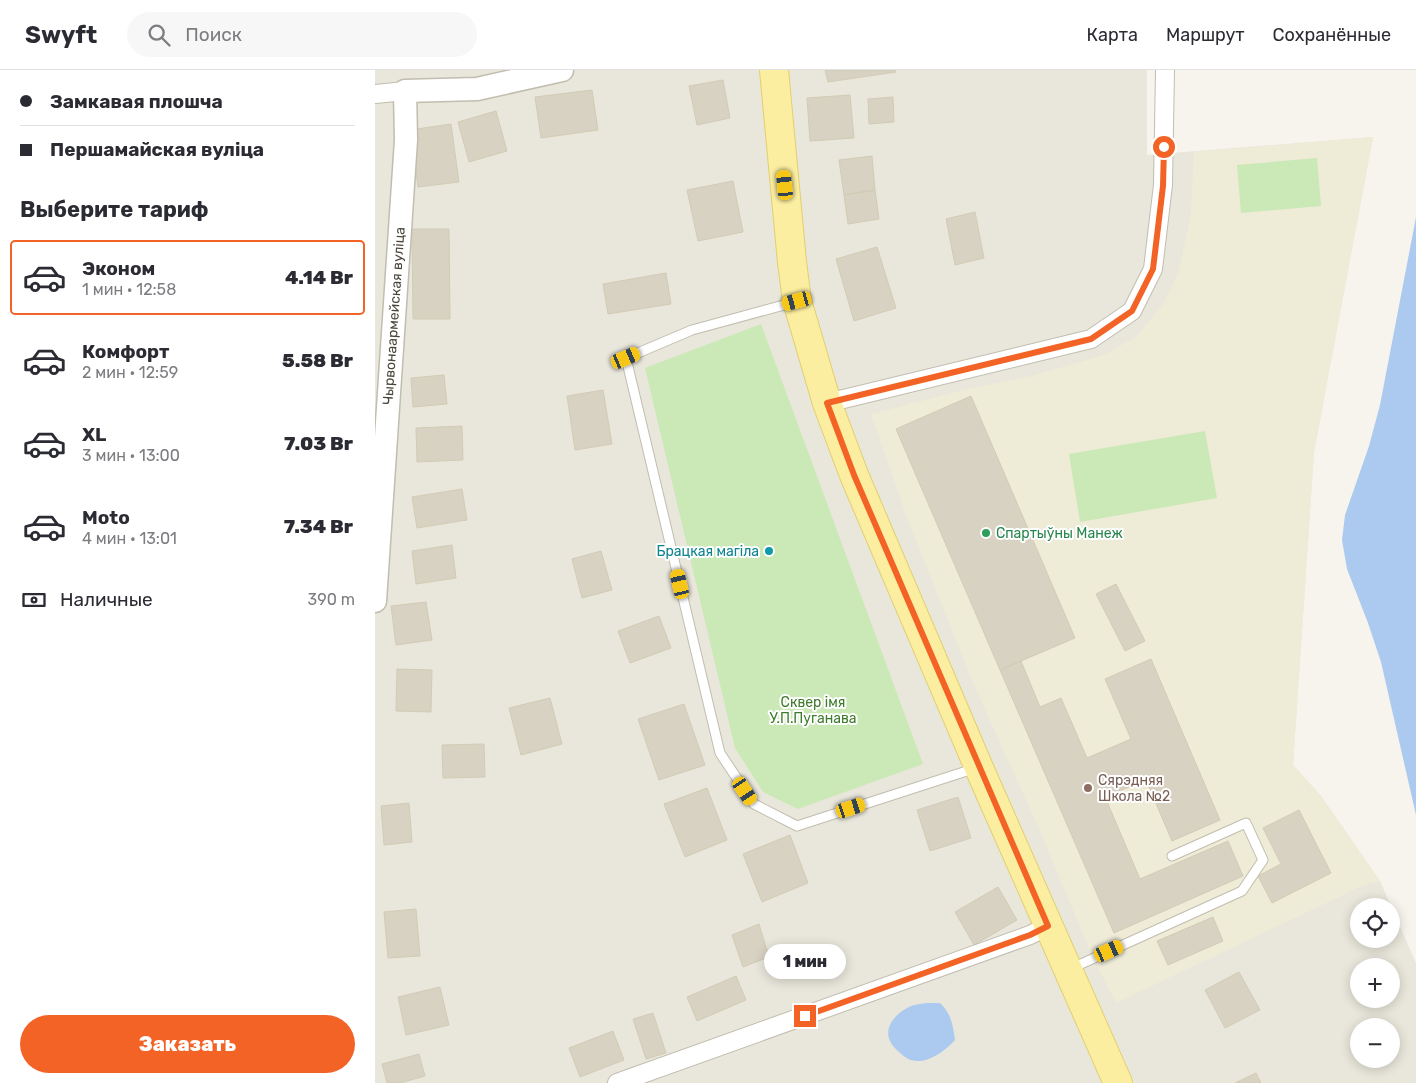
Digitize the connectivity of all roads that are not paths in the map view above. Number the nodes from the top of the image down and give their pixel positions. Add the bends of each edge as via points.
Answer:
1 (562, 70) edge
2 (774, 70) edge
3 (1165, 70) edge
4 (405, 91) junction
5 (375, 94) edge
6 (797, 301) junction
7 (827, 403) junction
8 (375, 601) edge
9 (979, 768) junction
10 (1172, 856) dead end
11 (1048, 926) junction
12 (1067, 970) junction
13 (617, 1083) edge
14 (1118, 1083) edge

1 - 4 street via 477,90
2 - 6 main road
3 - 7 street via 1163,186 1153,269 1132,311 1091,339
4 - 5 street
4 - 8 street, Чырвонаармейская вуліца via 406,140
6 - 7 main road
6 - 9 lane via 692,330 626,358 720,753 754,804 797,826
7 - 9 main road via 854,475
9 - 11 main road
10 - 12 lane via 1246,823 1263,860 1242,891
11 - 12 main road
11 - 13 street
12 - 14 main road

